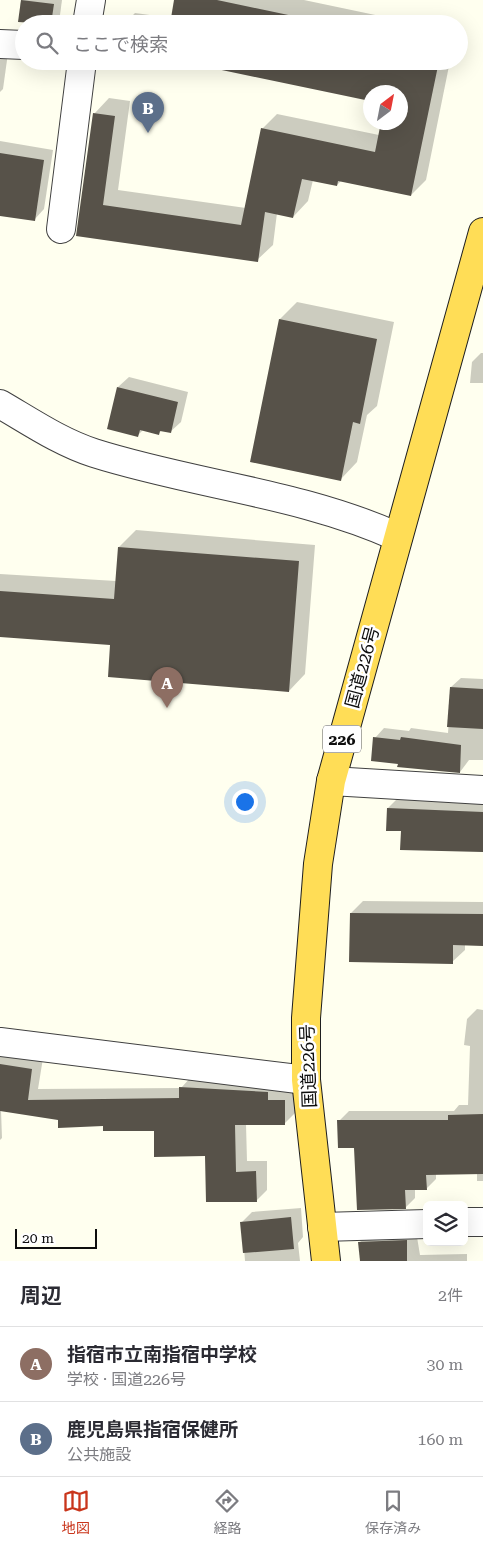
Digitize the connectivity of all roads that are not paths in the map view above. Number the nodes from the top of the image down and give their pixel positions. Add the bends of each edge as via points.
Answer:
1 (91, 0) edge
2 (88, 15) edge
3 (0, 44) edge
4 (15, 45) edge
5 (81, 70) edge
6 (61, 229) dead end
7 (483, 232) edge
8 (0, 404) edge
9 (398, 537) junction
10 (331, 781) junction
11 (483, 790) edge
12 (0, 1042) edge
13 (306, 1080) junction
14 (468, 1222) edge
15 (483, 1222) edge
16 (423, 1224) edge
17 (322, 1227) junction
18 (326, 1261) edge

1 - 2 street
3 - 4 street
5 - 6 street
7 - 9 highway, 国道226号 / 226
8 - 9 street via 57,438 94,452 309,504 349,516
9 - 10 highway, 国道226号 / 226
10 - 11 street
10 - 13 highway, 国道226号 / 226 via 318,864 310,957
12 - 13 street
13 - 17 highway, 国道226号 / 226
14 - 15 street
16 - 17 street
17 - 18 highway, 国道226号 / 226

